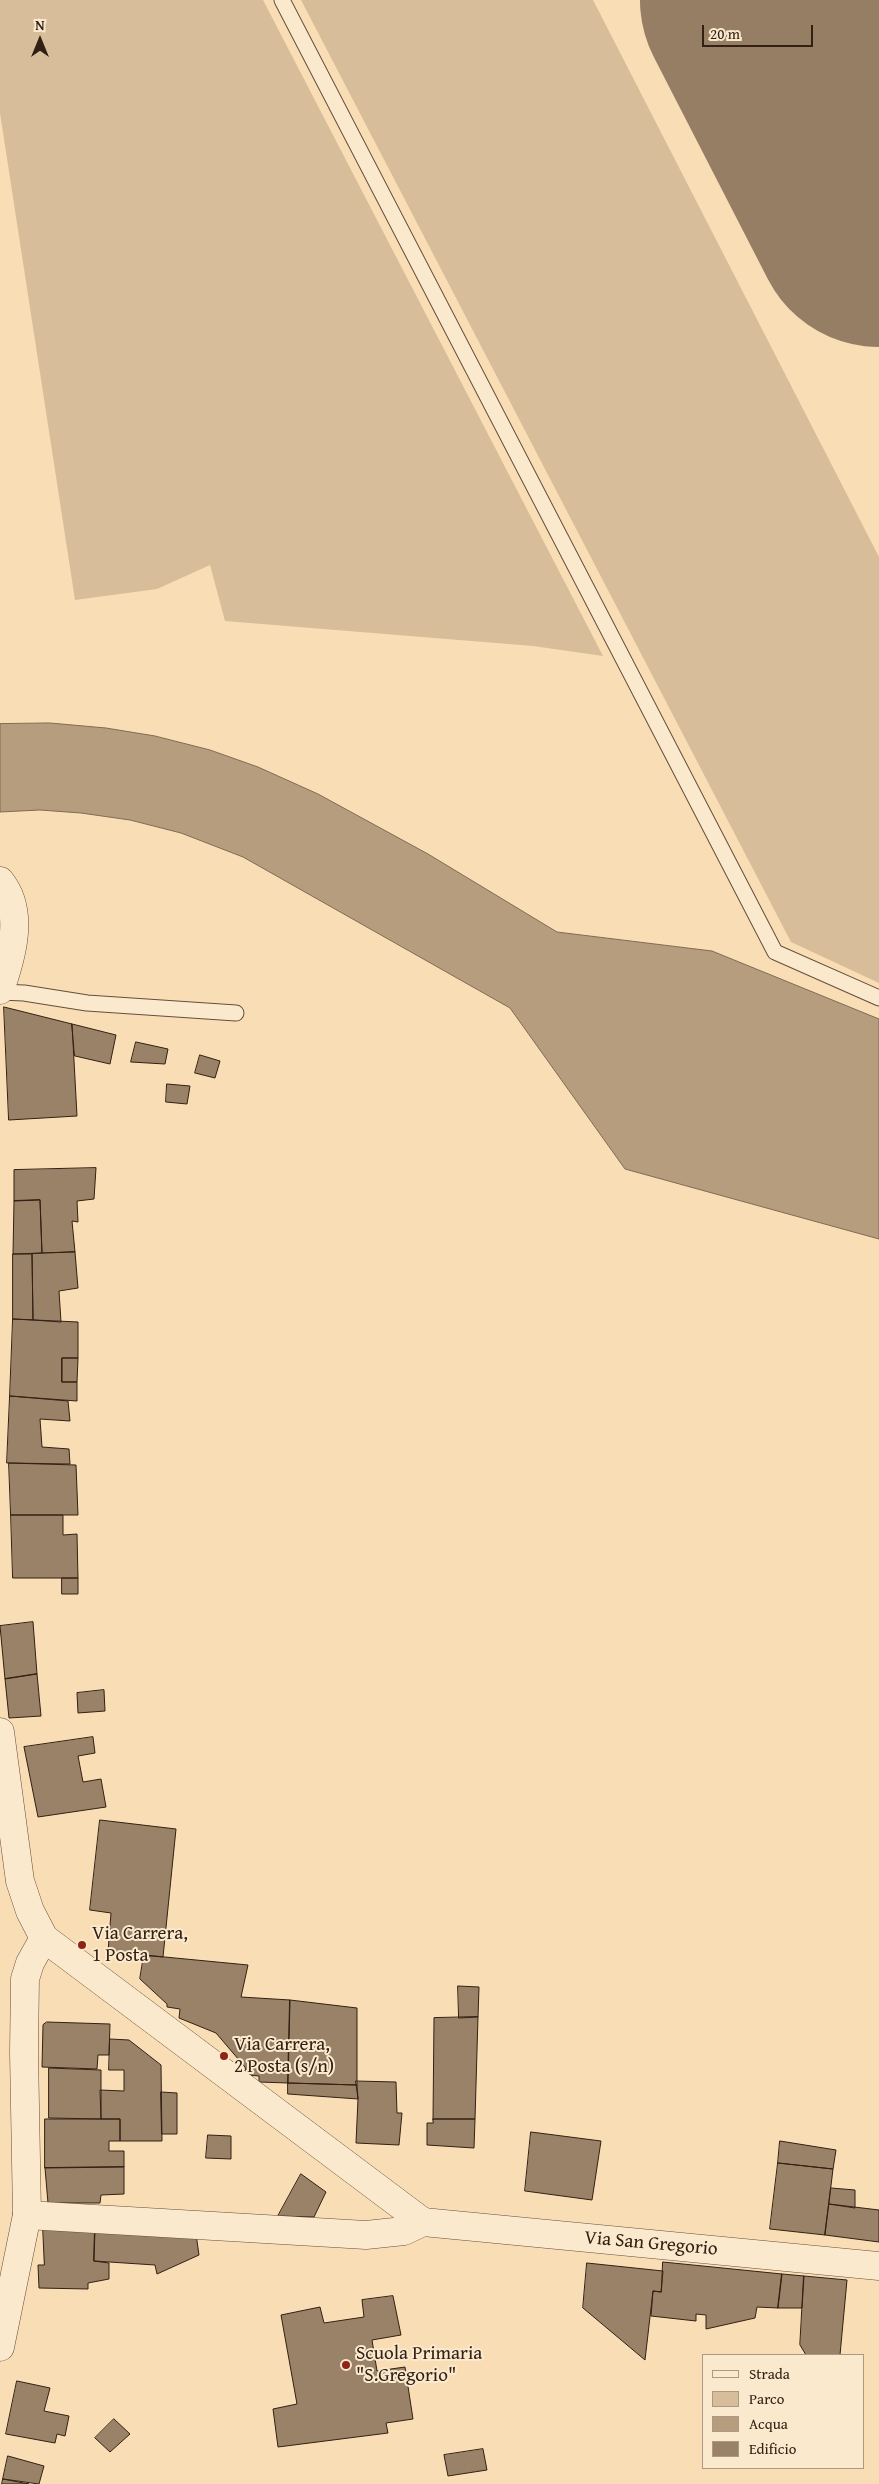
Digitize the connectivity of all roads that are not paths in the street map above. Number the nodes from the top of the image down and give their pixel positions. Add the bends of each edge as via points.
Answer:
1 (282, 0) edge
2 (0, 881) edge
3 (0, 991) edge
4 (879, 998) edge
5 (236, 1013) dead end
6 (0, 1732) edge
7 (44, 1938) junction
8 (27, 2215) junction
9 (423, 2222) junction
10 (879, 2266) edge
11 (0, 2347) edge

1 - 4 lane via 775,952
2 - 3 street via 12,902 14,940
3 - 5 lane via 87,1003
6 - 7 street via 20,1881
7 - 8 street via 25,1979
7 - 9 street
8 - 9 street via 366,2235 404,2231
8 - 11 street
9 - 10 street, Via San Gregorio

